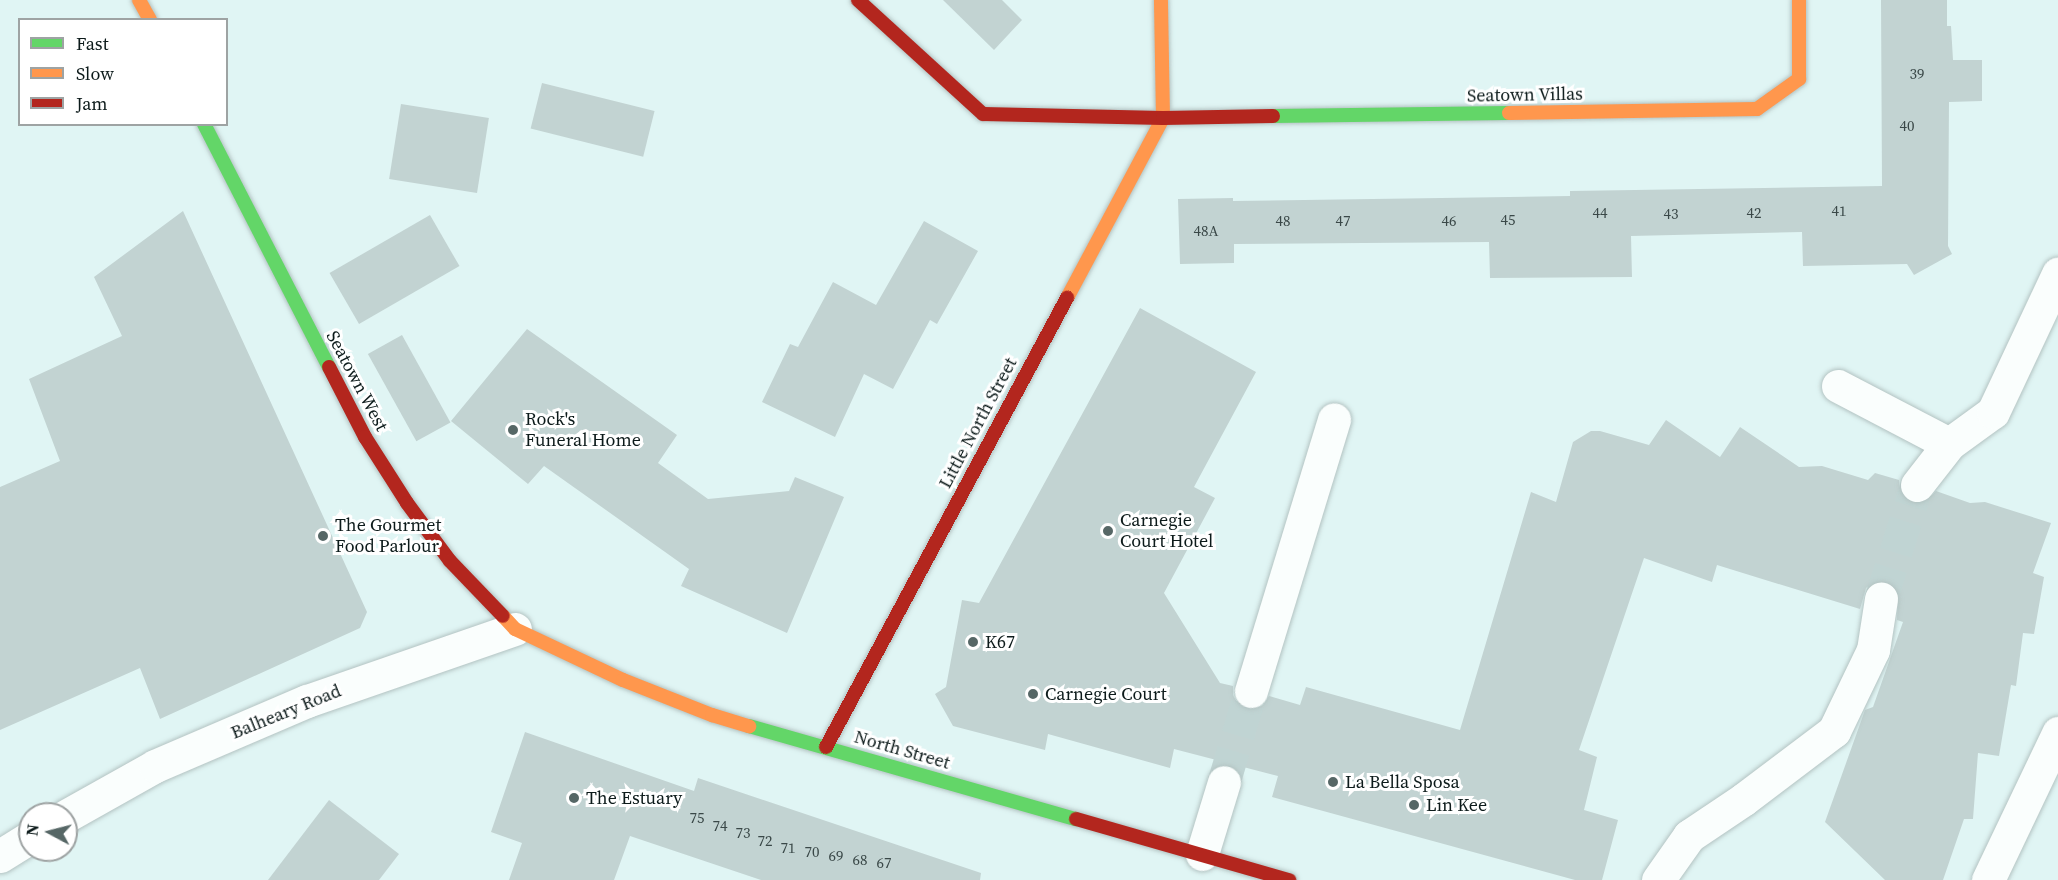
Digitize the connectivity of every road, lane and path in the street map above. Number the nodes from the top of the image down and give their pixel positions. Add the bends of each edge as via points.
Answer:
1 (140, 0) edge
2 (858, 0) edge
3 (1161, 0) edge
4 (1799, 0) edge
5 (149, 18) edge
6 (1163, 118) junction
7 (205, 126) edge
8 (2058, 274) edge
9 (1838, 386) dead end
10 (1334, 419) dead end
11 (1949, 444) junction
12 (1917, 485) tunnel mouth
13 (1881, 598) tunnel mouth
14 (515, 629) junction
15 (1251, 691) tunnel mouth
16 (2058, 733) edge
17 (826, 747) junction
18 (1224, 782) tunnel mouth
19 (78, 809) edge
20 (18, 845) edge
21 (1202, 854) junction
22 (0, 856) edge
23 (1289, 880) edge
24 (1658, 880) edge
25 (1988, 880) edge

1 - 5 street
2 - 6 street, Seatown Villas via 983,114
3 - 6 street
4 - 6 street, Seatown Villas via 1798,79 1757,110
6 - 17 street, Little North Street
7 - 14 street, Seatown West via 365,438 450,561
8 - 11 street via 1993,412
9 - 11 street
10 - 15 street
11 - 12 street
13 - 24 street via 1873,650 1834,731 1689,836
14 - 17 street, North Street via 623,680 712,715
14 - 19 street, Balheary Road via 307,701 155,766
16 - 25 street
17 - 21 street, North Street
18 - 21 street
20 - 22 street
21 - 23 street, North Street

